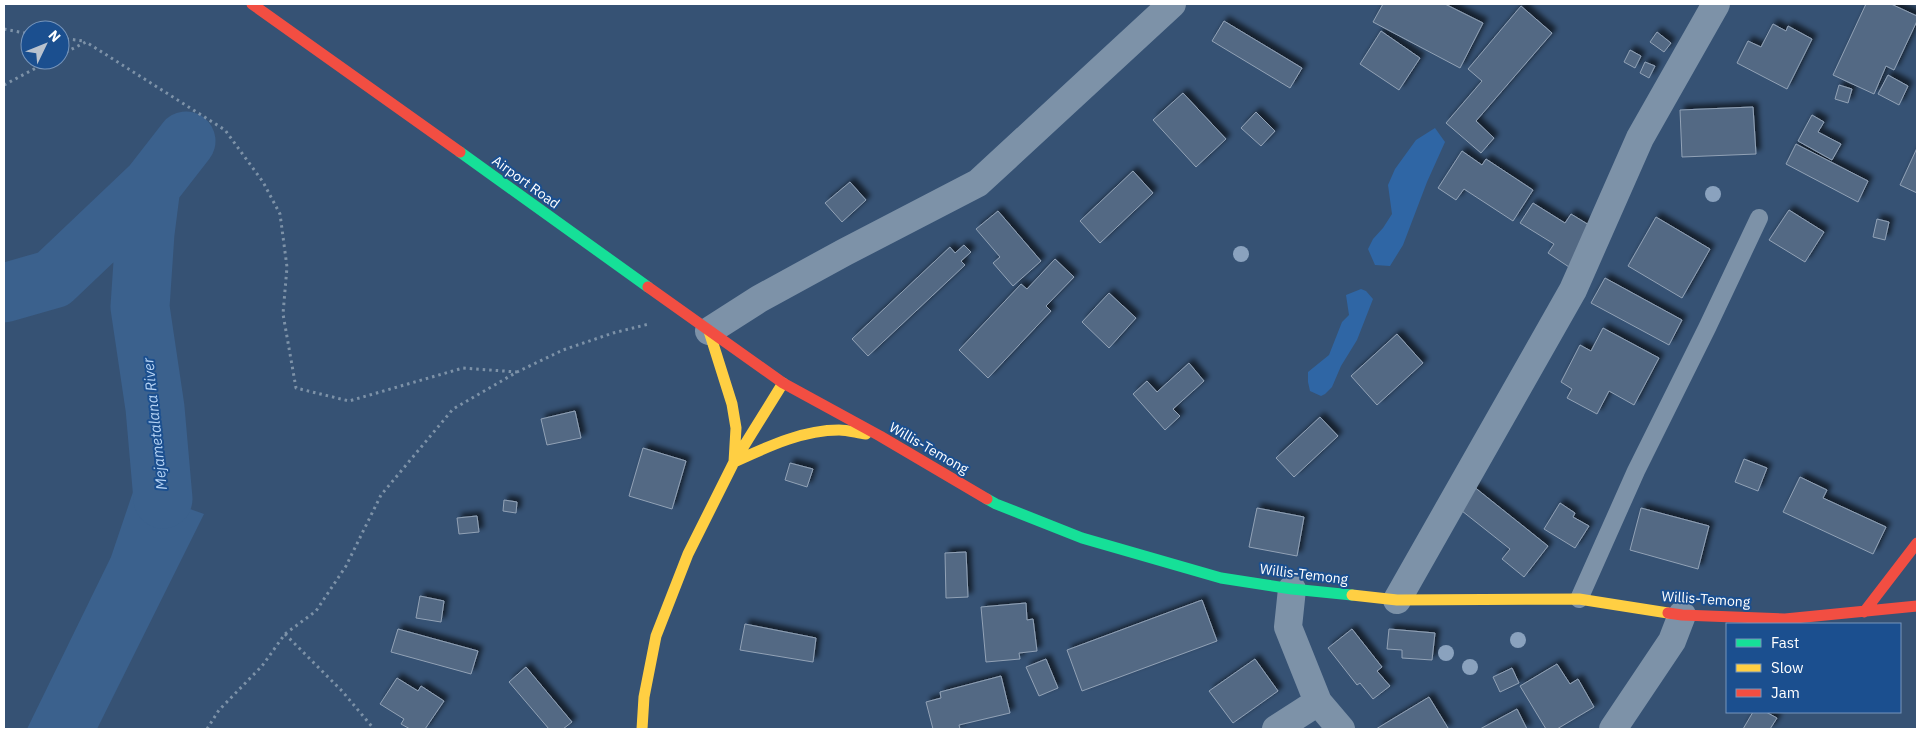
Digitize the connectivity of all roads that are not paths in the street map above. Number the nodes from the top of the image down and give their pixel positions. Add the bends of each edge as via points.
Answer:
1 (252, 4) edge
2 (1172, 4) edge
3 (1716, 4) edge
4 (1759, 218) dead end
5 (709, 331) junction
6 (783, 383) junction
7 (880, 436) junction
8 (734, 462) junction
9 (1917, 543) edge
10 (1292, 589) junction
11 (1397, 600) junction
12 (1579, 600) junction
13 (1917, 606) edge
14 (1864, 612) junction
15 (1682, 615) junction
16 (1318, 702) junction
17 (642, 729) edge
18 (1276, 729) edge
19 (1341, 729) edge
20 (1613, 729) edge

1 - 5 main road, Airport Road
2 - 5 street via 978,183 767,294
3 - 11 street via 1640,138 1573,290
4 - 12 lane via 1636,471
5 - 6 main road, Airport Road
5 - 8 main road via 732,404 736,428
6 - 7 main road, Willis-Temong
6 - 8 main road
7 - 8 main road via 838,430 811,434 784,441
7 - 10 main road, Willis-Temong via 996,504 1082,538 1221,578
8 - 17 main road via 688,554 656,636 644,698
9 - 14 main road
10 - 11 main road, Willis-Temong
10 - 16 street via 1288,627
11 - 12 main road, Willis-Temong
12 - 15 main road, Willis-Temong
13 - 14 main road, Willis-Temong
14 - 15 main road, Willis-Temong via 1784,619
15 - 20 street via 1672,641
16 - 18 street
16 - 19 street

